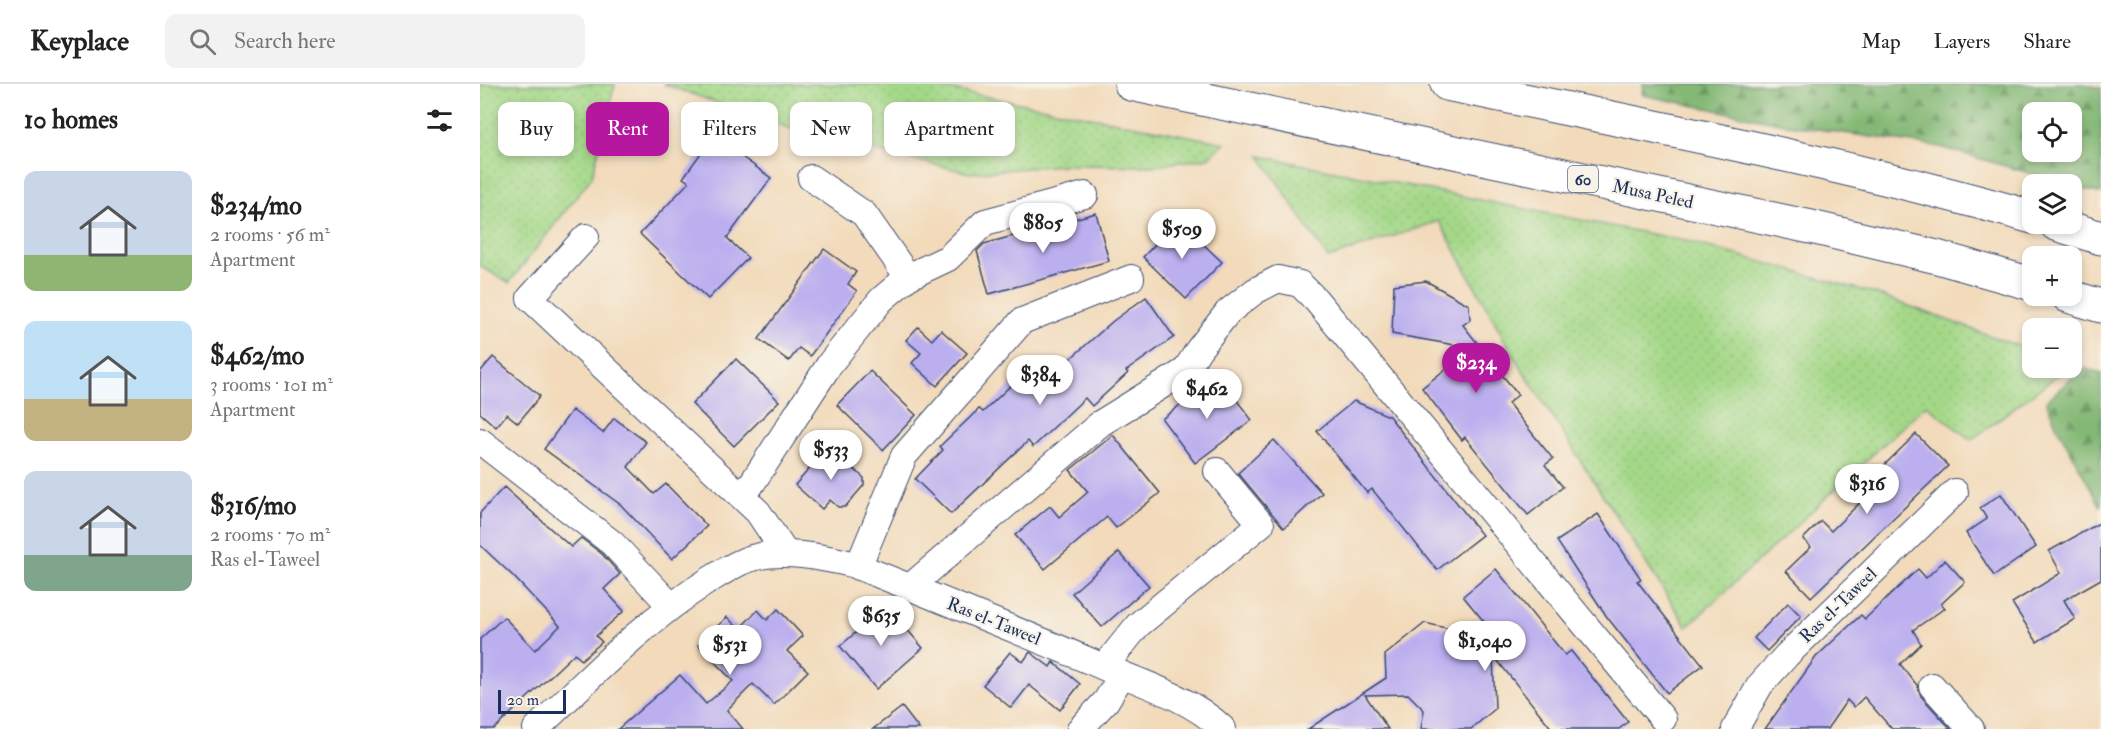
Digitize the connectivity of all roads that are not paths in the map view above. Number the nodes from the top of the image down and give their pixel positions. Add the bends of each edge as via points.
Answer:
1 (1131, 84) edge
2 (1447, 84) edge
3 (811, 178) dead end
4 (1084, 195) dead end
5 (2022, 214) edge
6 (2082, 232) edge
7 (586, 237) dead end
8 (2101, 238) edge
9 (908, 277) junction
10 (1131, 278) dead end
11 (2022, 281) edge
12 (2082, 300) edge
13 (2101, 306) edge
14 (480, 441) edge
15 (1217, 471) dead end
16 (1955, 492) dead end
17 (743, 497) junction
18 (786, 554) junction
19 (858, 567) junction
20 (910, 587) junction
21 (672, 606) junction
22 (1113, 671) junction
23 (1932, 686) dead end
24 (1663, 719) dead end
25 (536, 729) edge
26 (1080, 729) edge
27 (1223, 729) edge
28 (1735, 729) edge
29 (1971, 729) edge

1 - 11 highway, Musa Peled / 60 via 1811,227
2 - 5 highway via 1826,163
3 - 9 street via 864,214
4 - 9 street via 986,222 948,258
6 - 8 highway
7 - 17 street via 530,298
9 - 17 street via 881,300 831,362
10 - 19 street via 1022,321 904,456
12 - 13 highway
14 - 21 street via 612,543
15 - 22 street via 1261,524 1138,625
16 - 28 street, Ras el-Taweel via 1786,655 1760,685
17 - 18 street
18 - 19 street, Ras el-Taweel via 826,558
18 - 21 street, Ras el-Taweel via 752,558
19 - 20 street, Ras el-Taweel
20 - 22 street, Ras el-Taweel
20 - 24 street via 1101,423 1185,371 1228,312 1278,279 1300,284 1316,300
21 - 25 street, Ras el-Taweel via 636,633
22 - 26 street via 1106,701
22 - 27 street, Ras el-Taweel via 1187,703
23 - 29 street

